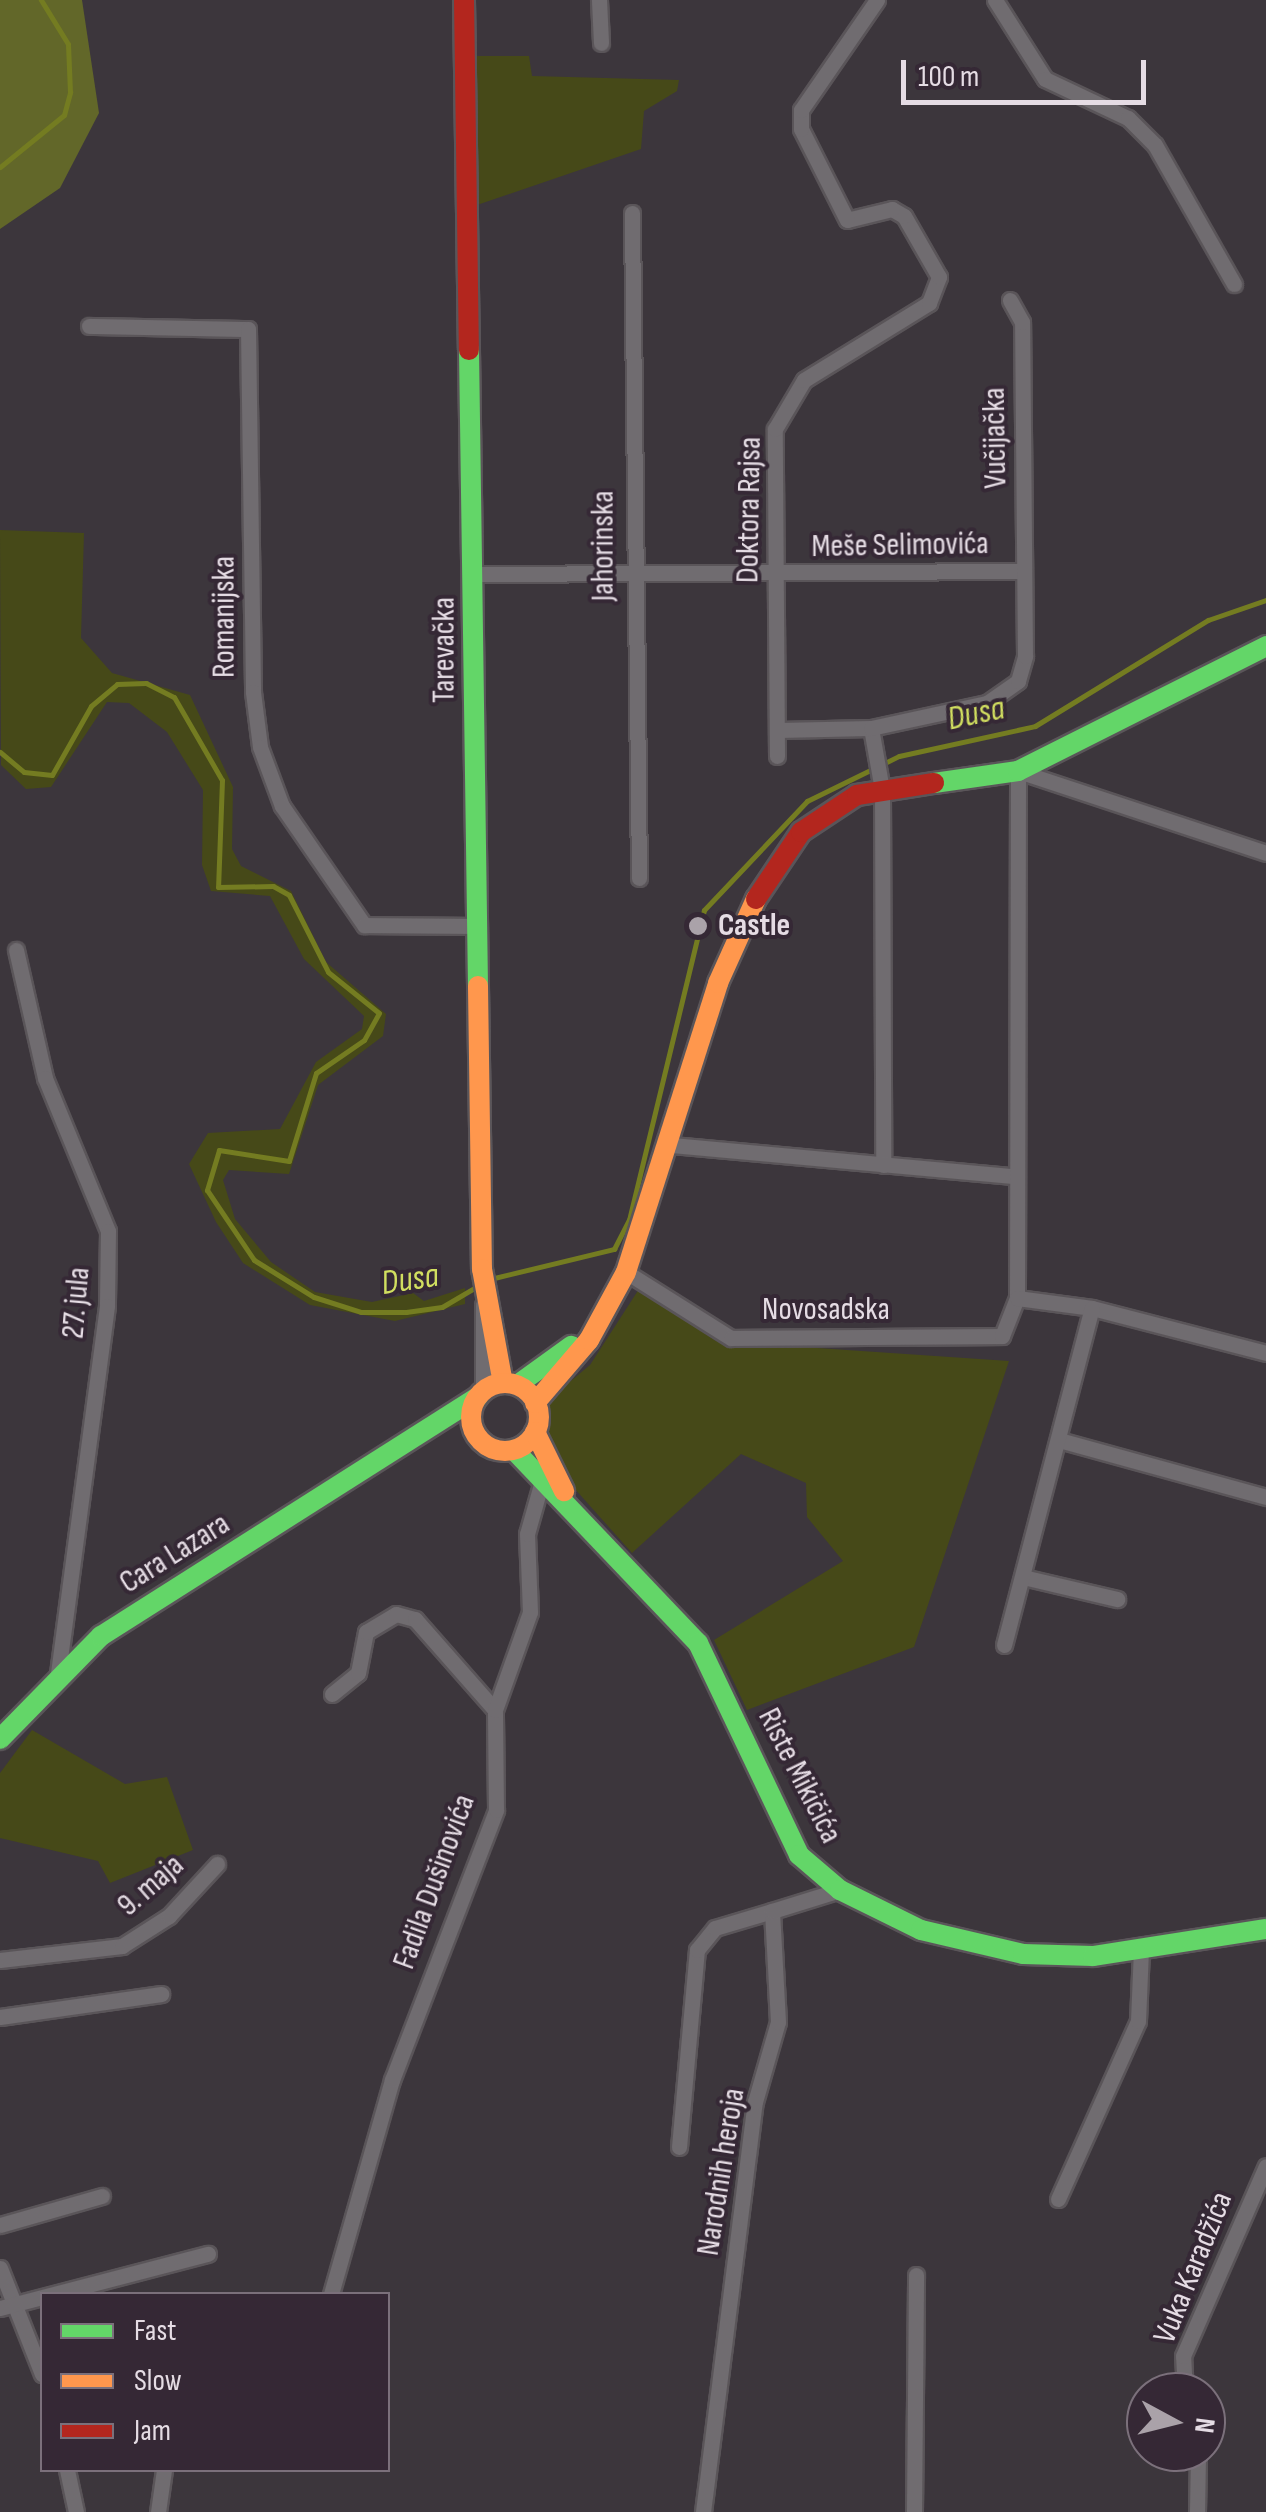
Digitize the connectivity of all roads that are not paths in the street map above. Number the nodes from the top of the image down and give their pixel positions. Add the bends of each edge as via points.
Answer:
1 (464, 0) edge
2 (599, 0) edge
3 (877, 0) edge
4 (995, 0) edge
5 (601, 43) dead end
6 (632, 213) dead end
7 (1234, 284) dead end
8 (1010, 300) dead end
9 (89, 326) dead end
10 (1024, 571) junction
11 (631, 573) junction
12 (476, 574) junction
13 (775, 575) junction
14 (1266, 646) edge
15 (778, 730) junction
16 (872, 734) junction
17 (777, 756) dead end
18 (1018, 770) junction
19 (880, 784) junction
20 (1266, 853) edge
21 (639, 878) dead end
22 (473, 926) junction
23 (16, 950) dead end
24 (671, 1145) junction
25 (882, 1165) junction
26 (1014, 1176) junction
27 (626, 1272) junction
28 (1017, 1298) junction
29 (1092, 1308) junction
30 (602, 1317) junction
31 (1266, 1354) edge
32 (495, 1389) junction
33 (536, 1403) junction
34 (536, 1432) junction
35 (475, 1434) junction
36 (1059, 1440) junction
37 (402, 1444) junction
38 (514, 1450) junction
39 (542, 1482) junction
40 (1266, 1497) edge
41 (586, 1528) junction
42 (1022, 1576) junction
43 (1117, 1599) dead end
44 (1004, 1646) dead end
45 (58, 1674) junction
46 (332, 1694) dead end
47 (495, 1710) junction
48 (0, 1739) edge
49 (217, 1864) dead end
50 (840, 1890) junction
51 (772, 1911) junction
52 (1266, 1929) edge
53 (1140, 1950) junction
54 (0, 1960) edge
55 (162, 1994) dead end
56 (0, 2017) edge
57 (679, 2148) dead end
58 (1266, 2166) edge
59 (102, 2196) dead end
60 (1058, 2200) dead end
61 (0, 2225) edge
62 (208, 2254) dead end
63 (0, 2268) edge
64 (916, 2275) dead end
65 (56, 2292) edge
66 (333, 2292) edge
67 (40, 2296) edge
68 (8, 2304) edge
69 (40, 2370) edge
70 (1183, 2372) edge
71 (67, 2472) edge
72 (164, 2472) edge
73 (1198, 2472) edge
74 (76, 2512) edge
75 (158, 2512) edge
76 (703, 2512) edge
77 (914, 2512) edge
78 (1197, 2512) edge

1 - 12 main road, Tarevačka
2 - 5 street
3 - 13 street, Doktora Rajsa via 801,110 801,129 846,220 892,209 904,216 937,264 937,290 930,303 818,367 792,398 776,429
4 - 7 street via 1046,79 1128,118 1154,144
6 - 11 street, Jahorinska
8 - 10 street, Vučijačka via 1022,322
9 - 22 street, Romanijska via 248,329 253,692 276,792 308,851 364,925
10 - 13 street, Meše Selimovića
10 - 16 street, Vučijačka via 1018,681 987,703
11 - 12 street, Meše Selimovića
11 - 13 street, Meše Selimovića
11 - 21 street, Jahorinska
12 - 22 main road, Tarevačka
13 - 15 street, Doktora Rajsa
14 - 18 main road
15 - 16 street
15 - 17 street, Doktora Rajsa
16 - 19 street
18 - 19 main road
18 - 20 street
18 - 26 street
19 - 24 main road via 801,832 754,901 718,982
19 - 25 street
22 - 32 main road, Tarevačka via 483,1285
23 - 45 street, 27. jula via 45,1078 108,1231 107,1306
24 - 25 street
24 - 27 main road
25 - 26 street
26 - 28 street
27 - 28 street, Novosadska via 731,1338 988,1342 1002,1336
27 - 30 main road
28 - 29 street
29 - 31 street
29 - 36 street
30 - 32 main road, Cara Lazara
30 - 33 main road
32 - 33 main road
32 - 35 main road
32 - 37 main road, Cara Lazara
33 - 34 main road
34 - 38 main road
34 - 41 main road, Riste Mikičića
35 - 37 main road, Cara Lazara via 444,1429
35 - 38 main road via 492,1449
36 - 40 street
36 - 42 street
37 - 45 main road, Cara Lazara via 102,1636
38 - 39 main road, Riste Mikičića
39 - 41 main road, Riste Mikičića
39 - 47 street, Fadila Dušinovića via 526,1534 530,1612
41 - 50 main road, Riste Mikičića via 698,1643 798,1854
42 - 43 street
42 - 44 street
45 - 48 main road, Cara Lazara
46 - 47 street via 358,1673 366,1632 396,1614 415,1619
47 - 66 street, Fadila Dušinovića via 496,1810 392,2080
49 - 54 street, 9. maja via 169,1916 122,1946
50 - 51 street
50 - 53 main road, Riste Mikičića via 921,1930 1023,1954
51 - 57 street via 715,1928 698,1950
51 - 76 street, Narodnih heroja via 778,2022 756,2102
52 - 53 main road, Riste Mikičića
53 - 60 street via 1138,2021
55 - 56 street
58 - 70 street, Vuka Karadžića via 1183,2356
59 - 61 street
62 - 65 street
63 - 68 street
64 - 77 street
67 - 68 street
68 - 69 street
71 - 74 street
72 - 75 street
73 - 78 street

